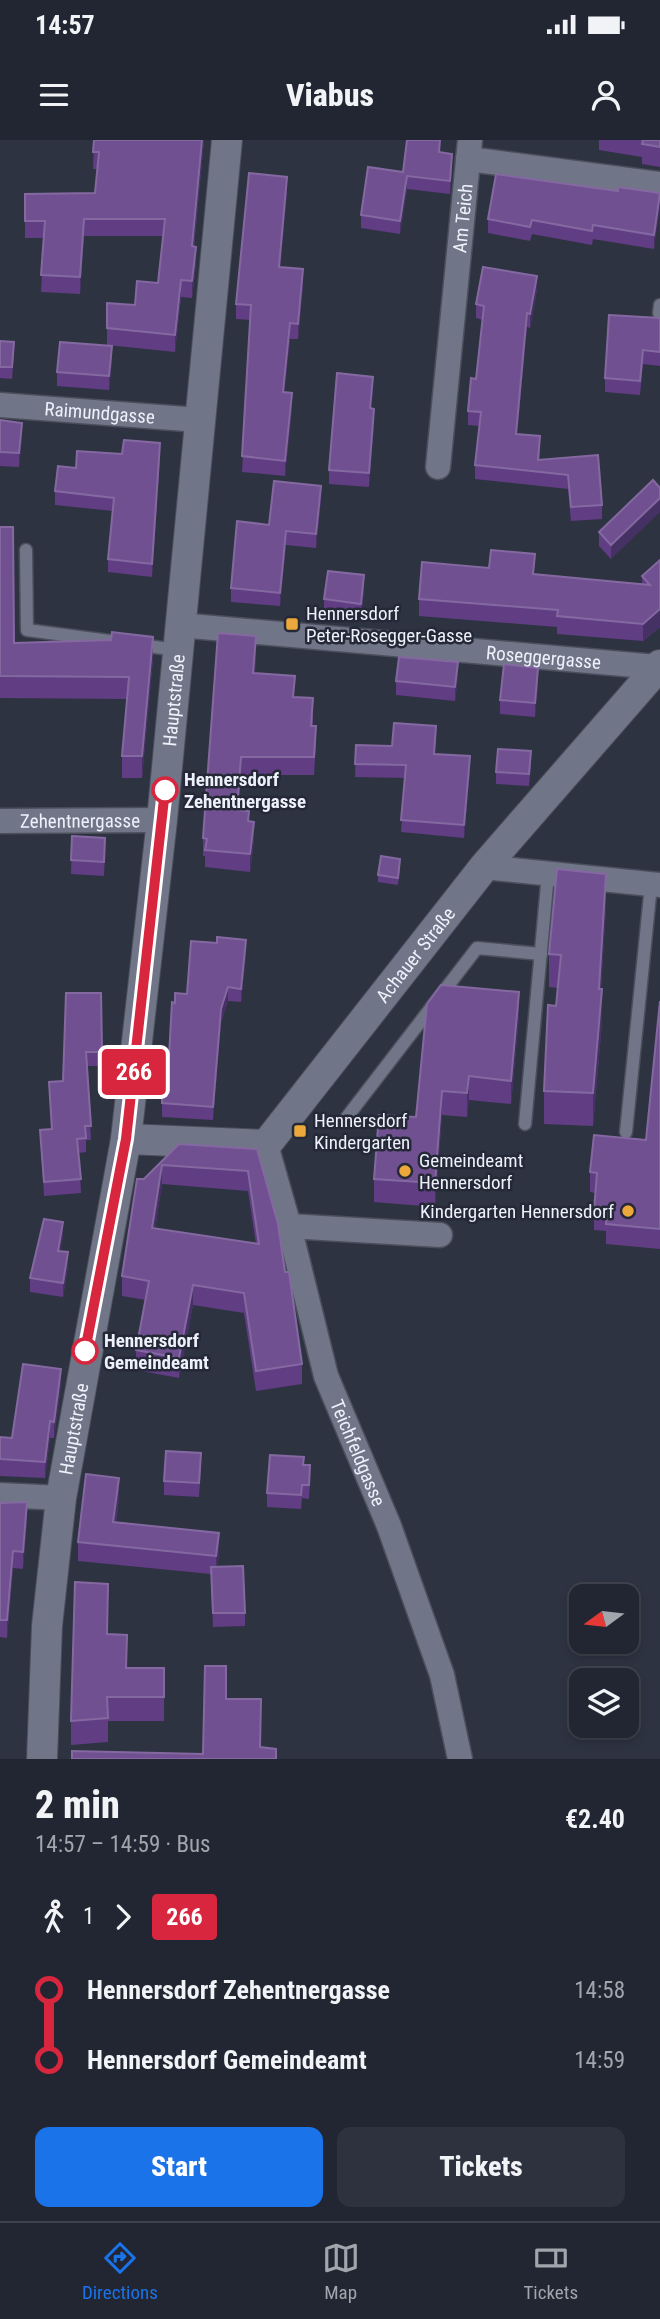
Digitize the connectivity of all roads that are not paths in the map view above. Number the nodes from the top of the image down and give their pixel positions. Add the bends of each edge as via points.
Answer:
1 (227, 140) edge
2 (469, 150) edge
3 (660, 184) edge
4 (0, 405) edge
5 (199, 420) junction
6 (438, 467) dead end
7 (26, 550) dead end
8 (178, 638) junction
9 (659, 666) edge
10 (162, 820) junction
11 (0, 821) edge
12 (484, 867) junction
13 (548, 874) junction
14 (655, 885) edge
15 (541, 954) junction
16 (347, 1116) dead end
17 (525, 1124) dead end
18 (626, 1132) dead end
19 (126, 1139) junction
20 (266, 1145) junction
21 (289, 1226) junction
22 (440, 1235) dead end
23 (0, 1495) edge
24 (61, 1498) junction
25 (42, 1759) edge
26 (460, 1759) edge

1 - 5 street, Hauptstraße
2 - 3 street, Am Teich
2 - 6 street, Am Teich
4 - 5 street, Raimundgasse
5 - 8 street, Hauptstraße
7 - 8 lane via 27,630
8 - 9 street, Roseggergasse
8 - 10 street, Hauptstraße
9 - 12 street, Achauer Straße
10 - 11 street, Zehentnergasse
10 - 19 street, Hauptstraße
12 - 13 street
12 - 20 street, Achauer Straße
13 - 14 street
13 - 15 lane
14 - 18 lane
15 - 16 lane via 477,948
15 - 17 lane
19 - 20 street
19 - 24 street, Hauptstraße
20 - 21 street, Teichfeldgasse
21 - 22 street
21 - 26 street, Teichfeldgasse via 326,1376 389,1526 442,1675
23 - 24 street
24 - 25 street, Hauptstraße via 47,1626

